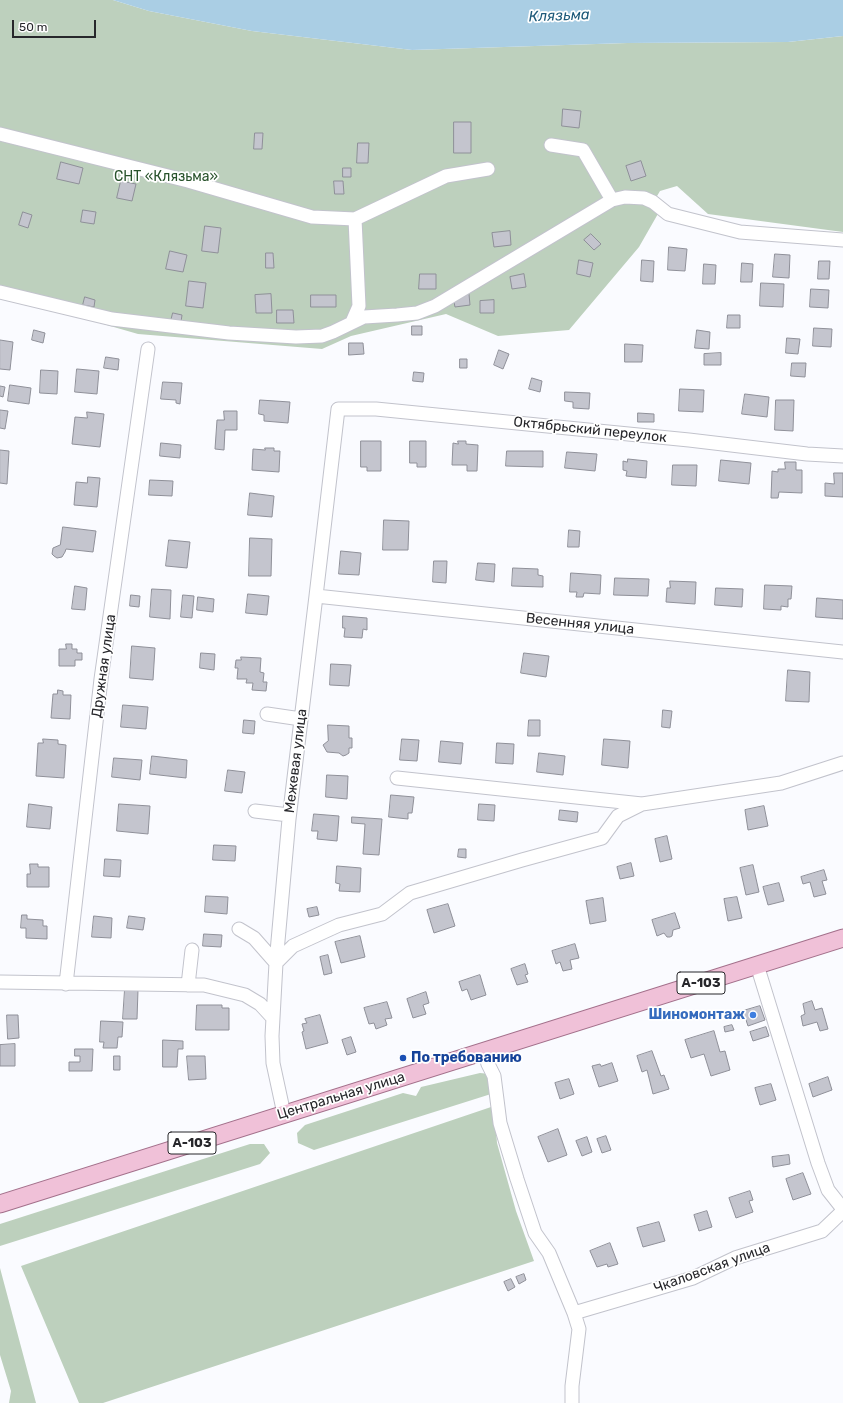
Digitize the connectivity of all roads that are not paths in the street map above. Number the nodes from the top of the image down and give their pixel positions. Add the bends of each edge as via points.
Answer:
1 (0, 134) edge
2 (551, 145) dead end
3 (488, 169) dead end
4 (612, 200) junction
5 (355, 219) junction
6 (843, 240) edge
7 (0, 292) edge
8 (352, 322) junction
9 (148, 348) dead end
10 (338, 409) joint
11 (843, 456) edge
12 (316, 596) junction
13 (843, 652) edge
14 (267, 714) dead end
15 (301, 719) junction
16 (843, 763) edge
17 (396, 778) dead end
18 (642, 804) junction
19 (254, 811) dead end
20 (289, 815) junction
21 (239, 929) dead end
22 (843, 938) edge
23 (192, 950) dead end
24 (276, 963) junction
25 (757, 966) junction
26 (0, 982) edge
27 (66, 984) junction
28 (188, 985) junction
29 (272, 1017) junction
30 (484, 1051) junction
31 (284, 1114) junction
32 (0, 1204) edge
33 (843, 1210) edge
34 (574, 1313) junction
35 (572, 1403) edge

1 - 5 street via 188,181 312,217
2 - 4 street via 583,150
3 - 5 street via 446,176
4 - 6 street via 626,197 644,198 668,214 740,232
4 - 8 street via 435,306 417,313 364,317
5 - 8 street via 359,306
7 - 8 street via 112,319 229,334 322,336
9 - 27 street, Дружная улица via 101,679
10 - 11 street, Октябрьский переулок via 376,409
10 - 12 street, Межевая улица
12 - 13 street, Весенняя улица
12 - 15 street, Межевая улица
14 - 15 street
15 - 20 street, Межевая улица
16 - 18 street via 781,783
17 - 18 street
18 - 24 street via 618,816 602,838 410,893 382,914 339,925 293,946
19 - 20 street
20 - 24 street, Межевая улица
21 - 24 street via 254,938
22 - 25 main road, Центральная улица / А-103
23 - 28 street
24 - 29 street, Межевая улица
25 - 30 main road, Центральная улица / А-103
25 - 33 street, Чкаловская улица via 818,1163 828,1190
26 - 27 street
27 - 28 street
28 - 29 street via 204,985 244,995 260,1004
29 - 31 street, Межевая улица via 273,1063
30 - 31 main road, Центральная улица / А-103
30 - 34 street via 494,1076 500,1123 528,1213 535,1233 549,1253
31 - 32 main road, Центральная улица / А-103
33 - 34 street, Чкаловская улица via 822,1231 735,1258 693,1278
34 - 35 street via 579,1329

